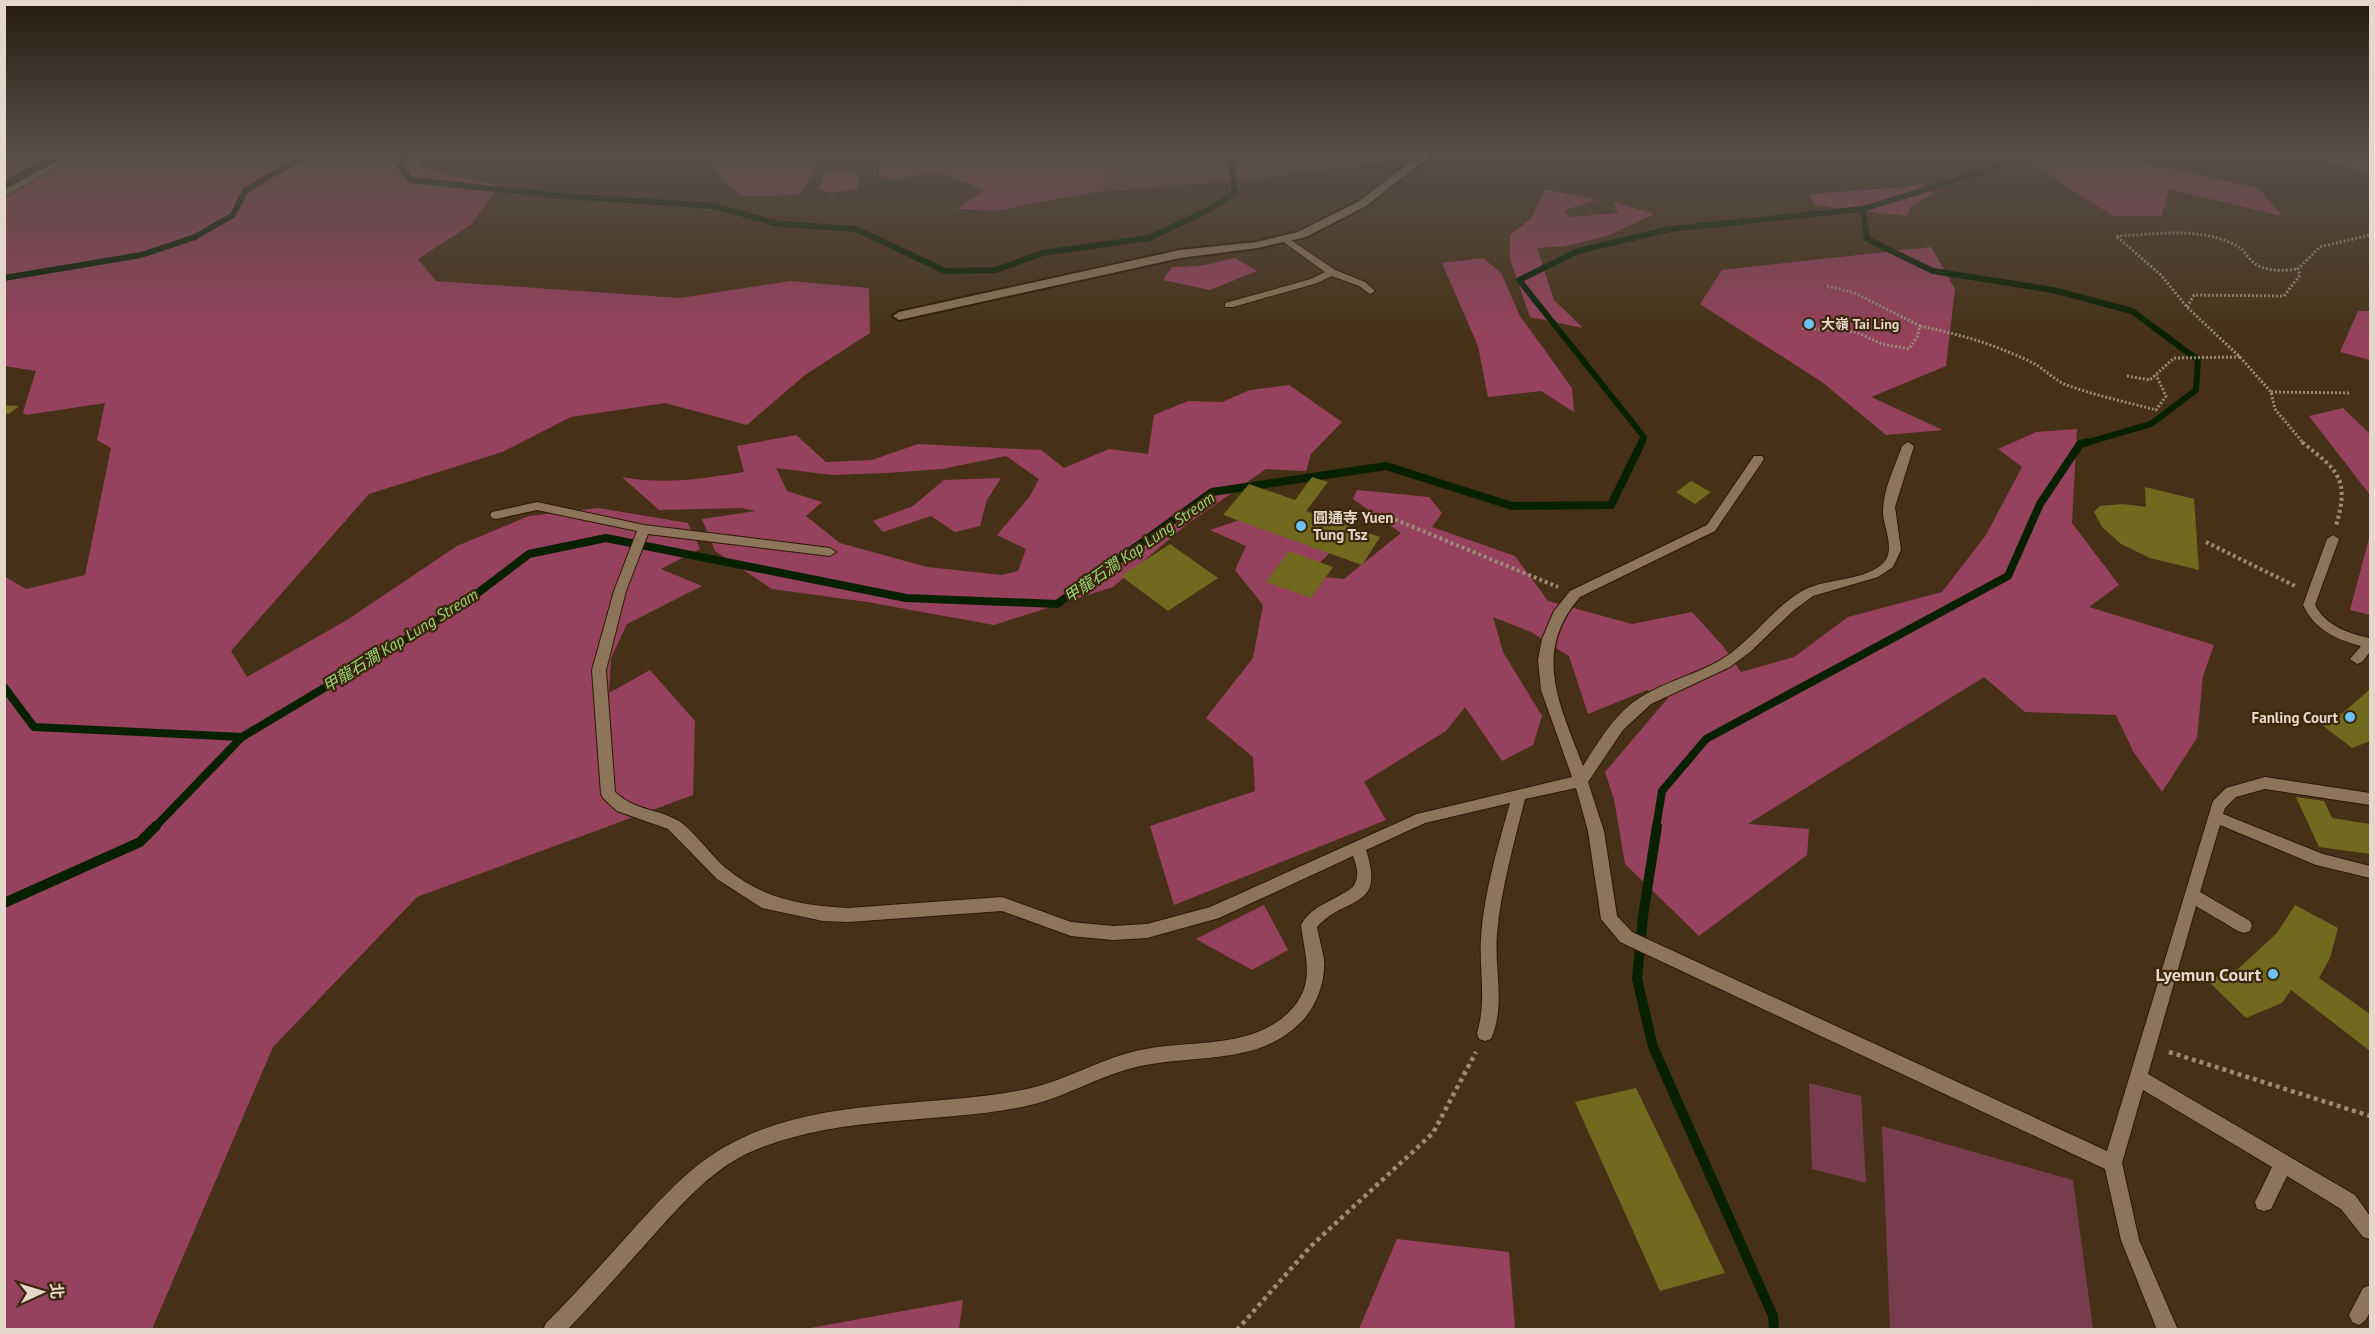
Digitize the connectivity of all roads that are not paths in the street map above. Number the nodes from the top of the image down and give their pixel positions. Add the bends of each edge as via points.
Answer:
1 (1342, 214) edge
2 (1285, 239) junction
3 (1332, 272) junction
4 (1370, 291) dead end
5 (1229, 305) dead end
6 (899, 316) dead end
7 (1908, 446) dead end
8 (1758, 459) dead end
9 (496, 515) dead end
10 (640, 539) junction
11 (2333, 539) road end
12 (830, 552) dead end
13 (2370, 644) edge
14 (2357, 659) dead end
15 (1581, 781) junction
16 (1519, 795) junction
17 (2370, 799) edge
18 (2215, 817) junction
19 (1358, 848) junction
20 (2370, 872) edge
21 (2192, 895) junction
22 (2244, 926) dead end
23 (1485, 1033) road end
24 (2139, 1078) junction
25 (2113, 1163) junction
26 (2284, 1164) junction
27 (2264, 1202) dead end
28 (2370, 1230) edge
29 (2370, 1295) edge
30 (2359, 1315) dead end
31 (553, 1329) edge
32 (2168, 1329) edge

1 - 2 street via 1302,235
2 - 3 lane
2 - 6 street via 1180,254
3 - 4 lane
3 - 5 lane via 1314,281
7 - 15 lane via 1889,506 1895,548 1888,565 1866,576 1811,592 1792,603 1760,636 1714,671 1646,700 1624,717
8 - 15 lane via 1712,528 1575,594 1560,611 1545,660 1548,690
9 - 10 lane via 537,506
10 - 12 lane
10 - 19 lane via 620,591 599,670 608,794 622,807 673,825 722,874 768,903 848,915 1002,904 1071,929 1147,932 1213,913
11 - 13 lane via 2309,604 2325,625
13 - 14 lane
15 - 16 lane
15 - 25 lane via 1596,831 1609,919 1626,937
16 - 19 lane via 1422,819
16 - 23 lane via 1498,876 1488,937 1491,1013
17 - 18 lane via 2265,783 2231,792 2218,805
18 - 20 lane via 2321,860
18 - 21 lane
19 - 31 lane via 1366,873 1365,884 1357,894 1314,917 1309,926 1316,962 1313,983 1305,1004 1279,1032 1257,1043 1232,1048 1140,1058 1029,1097 979,1106 850,1117 801,1126 748,1144 710,1167 676,1197
21 - 22 lane
21 - 24 lane
24 - 25 lane
24 - 26 lane
25 - 32 lane via 2130,1240
26 - 27 lane
26 - 28 lane via 2348,1202
29 - 30 lane

